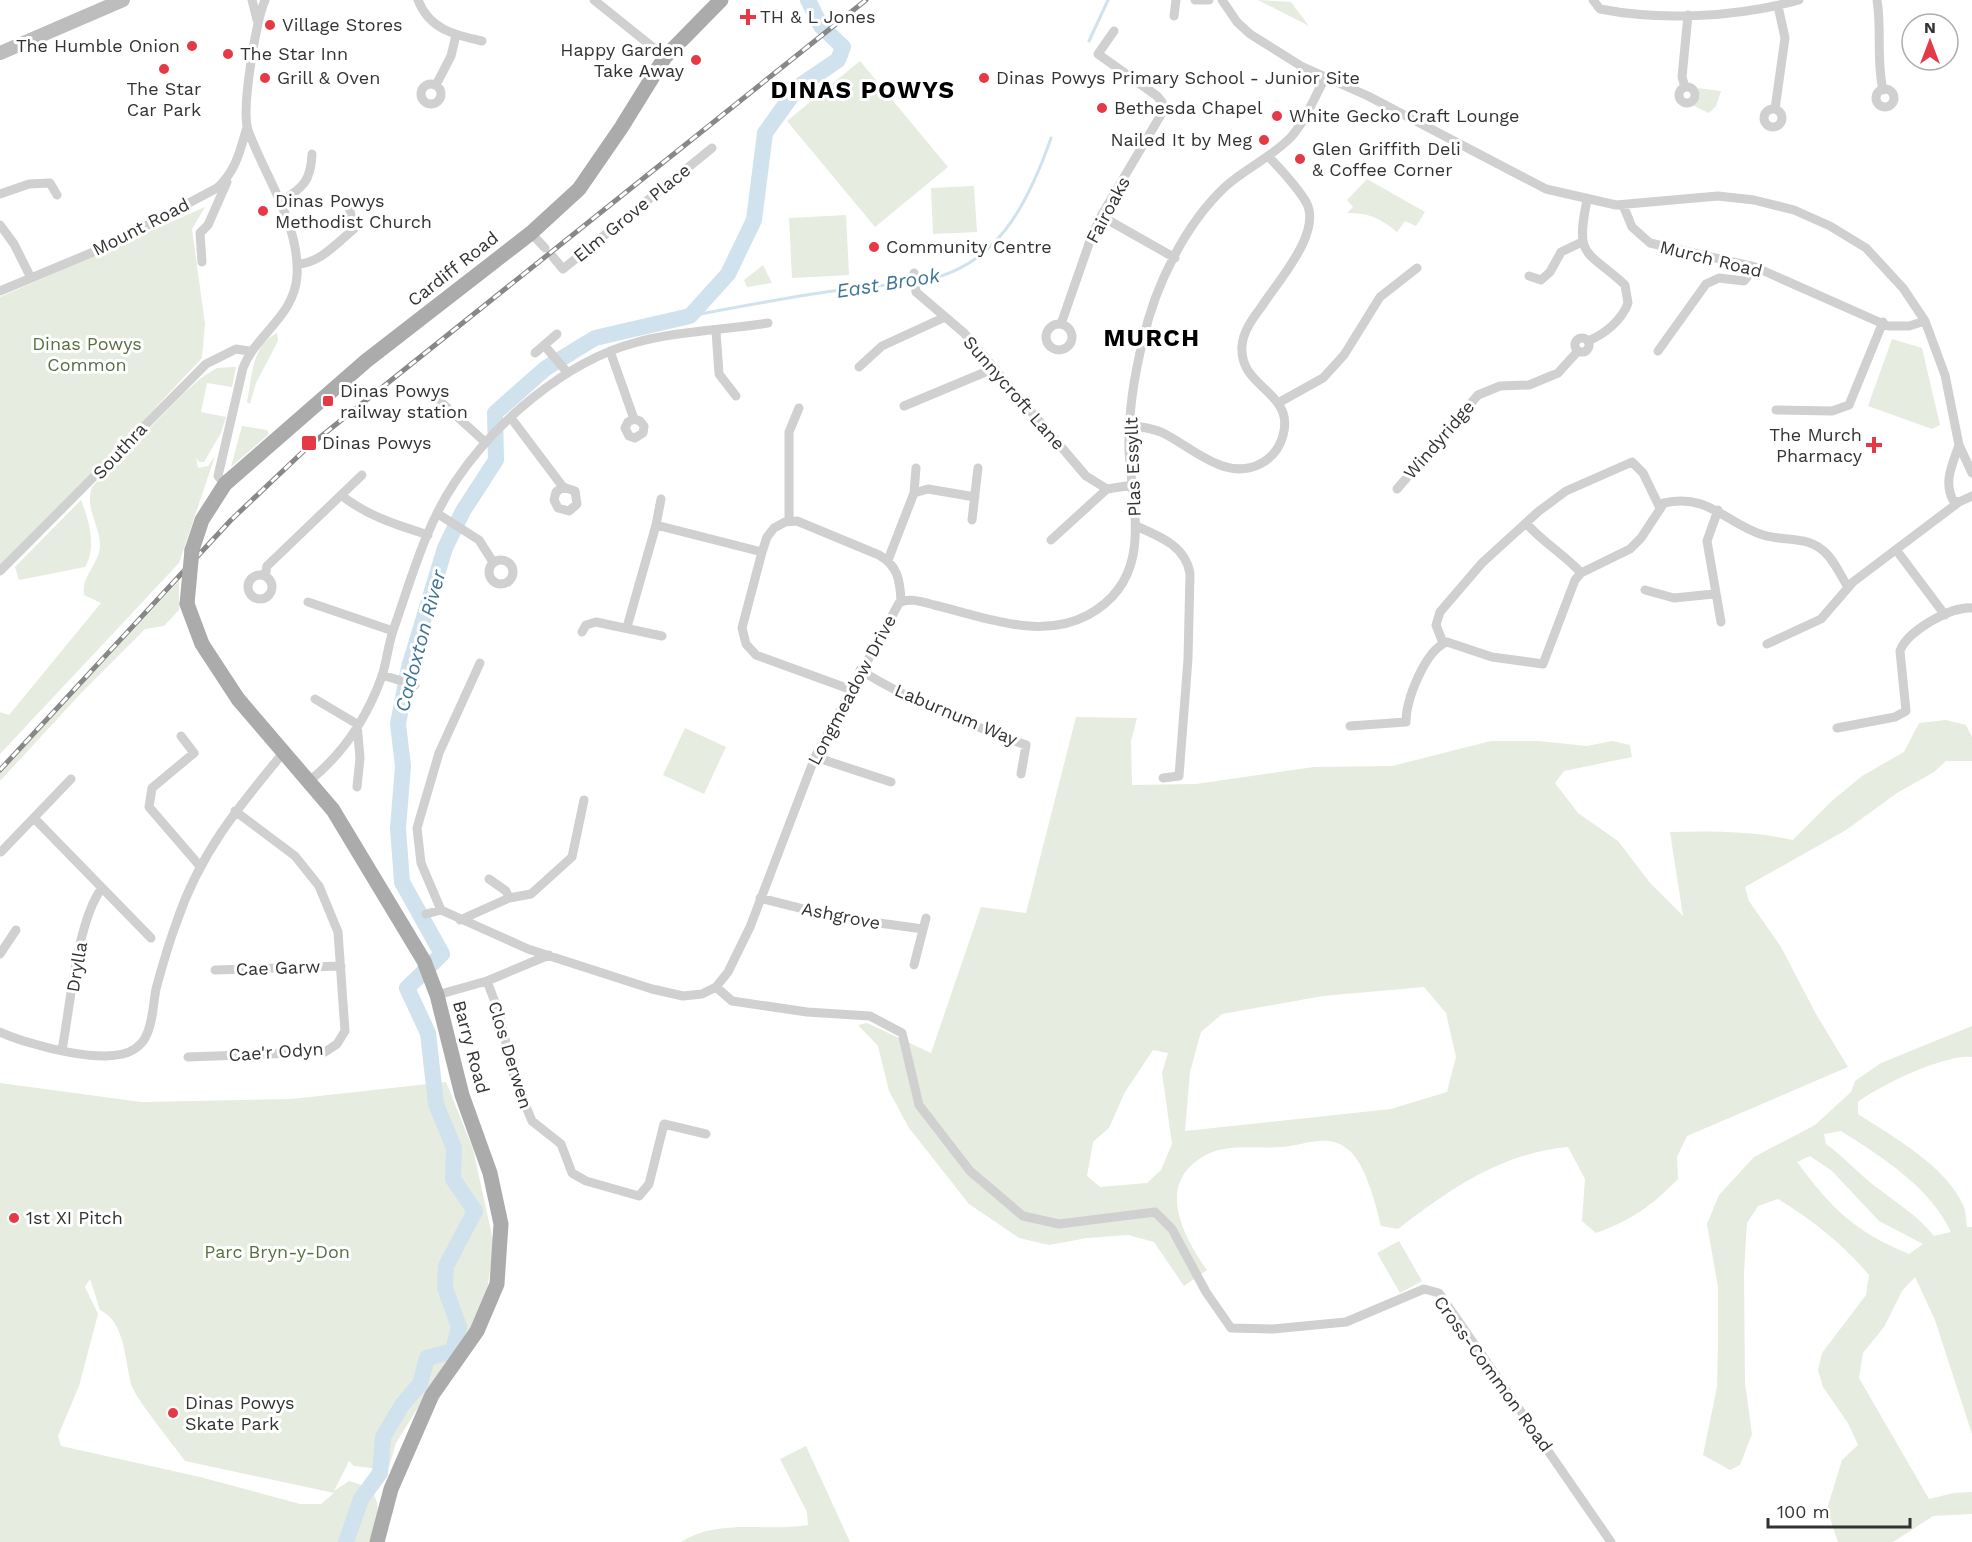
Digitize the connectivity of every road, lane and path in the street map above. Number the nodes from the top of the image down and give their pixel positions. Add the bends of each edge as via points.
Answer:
1 (123, 0) edge
2 (252, 0) edge
3 (265, 0) edge
4 (418, 0) edge
5 (594, 0) edge
6 (721, 0) edge
7 (1176, 0) edge
8 (1195, 0) edge
9 (1209, 0) edge
10 (1222, 0) edge
11 (1593, 0) edge
12 (1799, 0) edge
13 (1877, 0) edge
14 (1756, 4) edge
15 (1778, 6) junction
16 (1688, 15) junction
17 (1174, 16) dead end
18 (257, 20) junction
19 (1114, 31) dead end
20 (456, 35) junction
21 (482, 41) dead end
22 (0, 53) edge
23 (664, 57) junction
24 (1324, 78) junction
25 (436, 85) dead end
26 (1685, 87) dead end
27 (1883, 90) dead end
28 (1775, 109) dead end
29 (247, 127) junction
30 (712, 148) dead end
31 (312, 154) dead end
32 (1268, 156) junction
33 (230, 176) junction
34 (0, 194) edge
35 (57, 195) dead end
36 (1587, 200) junction
37 (280, 202) junction
38 (348, 202) dead end
39 (1623, 205) junction
40 (1101, 216) junction
41 (0, 225) edge
42 (531, 233) junction
43 (1582, 242) junction
44 (545, 248) dead end
45 (553, 257) dead end
46 (1175, 258) junction
47 (202, 262) dead end
48 (297, 264) junction
49 (1417, 267) dead end
50 (1755, 267) junction
51 (914, 273) dead end
52 (1529, 276) dead end
53 (31, 278) junction
54 (0, 291) edge
55 (943, 318) junction
56 (1925, 321) junction
57 (1883, 322) junction
58 (768, 323) dead end
59 (1061, 324) dead end
60 (716, 331) junction
61 (557, 334) dead end
62 (544, 345) junction
63 (249, 351) junction
64 (610, 351) junction
65 (1658, 351) dead end
66 (535, 353) dead end
67 (859, 367) dead end
68 (564, 368) junction
69 (995, 368) junction
70 (430, 392) dead end
71 (736, 396) dead end
72 (1278, 403) junction
73 (904, 406) dead end
74 (799, 408) dead end
75 (1776, 410) dead end
76 (511, 418) junction
77 (634, 419) dead end
78 (1130, 425) junction
79 (485, 442) junction
80 (1959, 445) junction
81 (916, 468) dead end
82 (978, 468) dead end
83 (1972, 473) edge
84 (362, 475) dead end
85 (225, 484) junction
86 (1133, 485) junction
87 (563, 487) dead end
88 (1107, 489) junction
89 (1397, 489) dead end
90 (914, 493) junction
91 (341, 495) junction
92 (1972, 496) edge
93 (975, 497) junction
94 (661, 500) dead end
95 (1959, 502) junction
96 (1659, 506) junction
97 (1718, 510) junction
98 (438, 513) junction
99 (972, 520) dead end
100 (789, 521) junction
101 (1526, 523) junction
102 (656, 525) junction
103 (1136, 526) junction
104 (428, 535) junction
105 (1052, 540) dead end
106 (1897, 551) junction
107 (762, 552) junction
108 (888, 560) junction
109 (493, 562) dead end
110 (0, 571) edge
111 (1581, 573) junction
112 (265, 576) dead end
113 (1848, 587) junction
114 (1645, 590) dead end
115 (1714, 594) junction
116 (901, 601) junction
117 (308, 602) dead end
118 (188, 604) joint
119 (1972, 608) edge
120 (1945, 615) junction
121 (1721, 622) dead end
122 (627, 627) junction
123 (393, 631) junction
124 (582, 632) dead end
125 (662, 636) dead end
126 (1443, 643) junction
127 (1767, 644) dead end
128 (480, 663) dead end
129 (860, 670) junction
130 (382, 675) junction
131 (415, 685) dead end
132 (852, 690) junction
133 (315, 699) dead end
134 (357, 724) junction
135 (1350, 726) dead end
136 (1837, 728) dead end
137 (181, 736) dead end
138 (284, 752) junction
139 (815, 757) junction
140 (1021, 774) dead end
141 (1163, 778) dead end
142 (71, 779) dead end
143 (308, 782) junction
144 (891, 782) dead end
145 (357, 787) dead end
146 (584, 800) dead end
147 (235, 811) junction
148 (34, 818) junction
149 (1, 852) edge
150 (199, 865) junction
151 (489, 879) dead end
152 (102, 888) junction
153 (509, 898) junction
154 (760, 898) junction
155 (441, 910) junction
156 (426, 914) dead end
157 (926, 918) dead end
158 (460, 920) junction
159 (923, 929) junction
160 (16, 930) dead end
161 (151, 938) dead end
162 (0, 954) edge
163 (549, 955) junction
164 (914, 965) dead end
165 (341, 966) junction
166 (215, 969) dead end
167 (487, 981) junction
168 (716, 987) junction
169 (437, 995) junction
170 (0, 1032) edge
171 (62, 1050) junction
172 (188, 1057) dead end
173 (706, 1134) dead end
174 (377, 1542) edge
175 (1611, 1542) edge

1 - 22 street
2 - 18 street
3 - 18 street
4 - 20 street via 427,19
5 - 23 street
6 - 23 main road, Cardiff Road
7 - 17 street
8 - 9 street
10 - 24 street via 1250,34
11 - 16 street via 1600,9 1626,14
12 - 15 street
13 - 27 street
14 - 15 street
14 - 16 street
15 - 28 street via 1785,38
16 - 26 street via 1682,77
18 - 29 street
19 - 40 street, Fairoaks via 1098,54 1150,90 1163,108 1161,118
20 - 21 street
20 - 25 street via 451,56
23 - 42 main road, Cardiff Road via 579,189
24 - 32 street, Plas Essyllt via 1293,136
24 - 36 street via 1368,96 1546,189
29 - 33 street
29 - 37 street
30 - 45 street, Elm Grove Place via 563,269
31 - 37 street via 311,174 295,193
32 - 46 street, Plas Essyllt via 1216,197 1193,225
32 - 72 street via 1306,202 1310,223 1305,241 1243,336 1242,356 1248,373
33 - 47 street via 208,225 200,233
33 - 53 street, Mount Road via 217,188 110,245
34 - 35 street via 29,184 50,183
36 - 39 street
36 - 43 street
37 - 48 street
38 - 48 street via 354,229 328,252 307,264
39 - 50 street, Murch Road via 1632,227 1650,243
39 - 56 street via 1718,196 1794,210 1866,248 1903,288
40 - 46 street
40 - 59 street, Fairoaks
41 - 53 street
42 - 44 street, Elm Grove Place
42 - 85 main road, Cardiff Road via 366,361
43 - 52 street via 1561,252 1541,280
43 - 89 street, Windyridge via 1589,257 1624,285 1628,303 1615,322 1588,341 1588,349 1578,351 1558,373 1529,386 1500,386 1478,395
46 - 78 street, Plas Essyllt via 1143,338
48 - 63 street via 286,311
49 - 72 street via 1380,297 1344,355 1323,378
50 - 57 street, Murch Road
50 - 65 street via 1744,281 1719,278 1706,284
51 - 55 street, Sunnycroft Lane via 916,292
53 - 54 street, Mount Road
55 - 67 street via 882,346
55 - 69 street, Sunnycroft Lane via 964,333
56 - 57 street, Murch Road via 1896,327
56 - 80 street via 1945,375
57 - 75 street via 1849,405 1832,411
58 - 60 street
60 - 64 street via 636,342
60 - 71 street via 719,374
61 - 62 street
62 - 66 street
62 - 68 street
63 - 85 street via 219,469 218,476
63 - 110 street, Southra via 236,349 206,364
64 - 68 street
64 - 77 street
68 - 76 street
69 - 73 street
69 - 88 street, Sunnycroft Lane via 1086,476
70 - 79 street
72 - 78 street via 1283,417 1282,439 1268,460 1250,469 1216,464 1159,431
74 - 100 street via 789,432
76 - 79 street
76 - 87 street
78 - 86 street, Plas Essyllt
79 - 98 street via 454,483
80 - 83 street
80 - 95 street via 1948,491
81 - 90 street
82 - 93 street
84 - 91 street
85 - 118 main road, Cardiff Road, bridge via 202,520 192,550
86 - 88 street
86 - 103 street, Plas Essyllt
88 - 105 street
90 - 93 street via 928,489
90 - 108 street
91 - 104 street via 377,518
91 - 112 street via 267,566
92 - 95 street
93 - 99 street
94 - 102 street
95 - 106 street
96 - 97 street via 1685,501
96 - 101 street via 1638,465 1627,463 1566,491
96 - 111 street via 1630,549
97 - 113 street via 1759,534 1818,547
97 - 115 street via 1707,541
98 - 104 street
98 - 109 street via 478,540
100 - 107 street via 774,528
100 - 108 street via 805,524
101 - 111 street
101 - 126 street via 1482,563 1440,612 1436,625
102 - 107 street
102 - 122 street
103 - 116 street, Longmeadow Drive via 1134,558 1116,591 1099,608 1074,621 1049,627 1031,626 917,601
103 - 141 street via 1178,549 1188,562 1190,574 1179,776
104 - 123 street
106 - 113 street
106 - 120 street
107 - 132 street via 742,628 746,644 756,655
108 - 116 street via 899,578
111 - 126 street via 1570,591 1543,664 1492,657 1452,642
113 - 127 street via 1821,619
114 - 115 street via 1674,598
115 - 121 street
116 - 129 street, Longmeadow Drive
117 - 123 street
118 - 138 main road, Barry Road via 202,644 238,699
119 - 120 street via 1957,608
120 - 136 street via 1903,642 1900,651 1906,711 1895,717
122 - 124 street via 594,622
122 - 125 street
123 - 130 street
126 - 135 street via 1411,692 1406,722
128 - 155 street via 439,753 417,828 421,863
129 - 132 street, Longmeadow Drive
129 - 140 street, Laburnum Way via 893,690 1026,745
130 - 131 street
130 - 134 street via 371,704
132 - 139 street, Longmeadow Drive
133 - 134 street
134 - 143 street via 347,744
134 - 145 street
137 - 150 street via 194,753 152,788 149,807
138 - 143 main road, Barry Road
138 - 147 street
139 - 144 street
139 - 154 street, Longmeadow Drive
142 - 148 street
143 - 169 main road, Barry Road via 333,810 428,968
146 - 153 street via 572,857 531,894
147 - 150 street
147 - 165 street, Cae'r Odyn via 286,848 314,879 337,927
148 - 149 street
148 - 152 street
150 - 171 street via 176,922 143,1042 127,1054 116,1056
151 - 153 street via 506,891
152 - 161 street
152 - 171 street, Drylla via 82,937
153 - 158 street
154 - 159 street, Ashgrove via 835,917
154 - 168 street, Longmeadow Drive via 728,972
155 - 156 street
155 - 158 street
157 - 159 street
158 - 163 street
159 - 164 street
160 - 162 street
163 - 167 street
163 - 168 street via 669,993 693,995
165 - 166 street, Cae Garw
165 - 172 street, Cae'r Odyn via 345,1031 334,1047 315,1053
167 - 169 street
167 - 173 street, Clos Derwen via 500,1013 524,1106 532,1121 561,1144 572,1173 586,1181 639,1196 649,1184 664,1124
168 - 175 street, Cross-Common Road via 732,1001 870,1016 902,1033 919,1105 978,1178 1023,1216 1059,1224 1155,1212 1172,1229 1206,1292 1231,1328 1273,1329 1346,1322 1424,1289 1438,1293
169 - 174 main road, Barry Road via 462,1095 490,1173 501,1224 497,1284 477,1331 432,1395 391,1489
170 - 171 street

